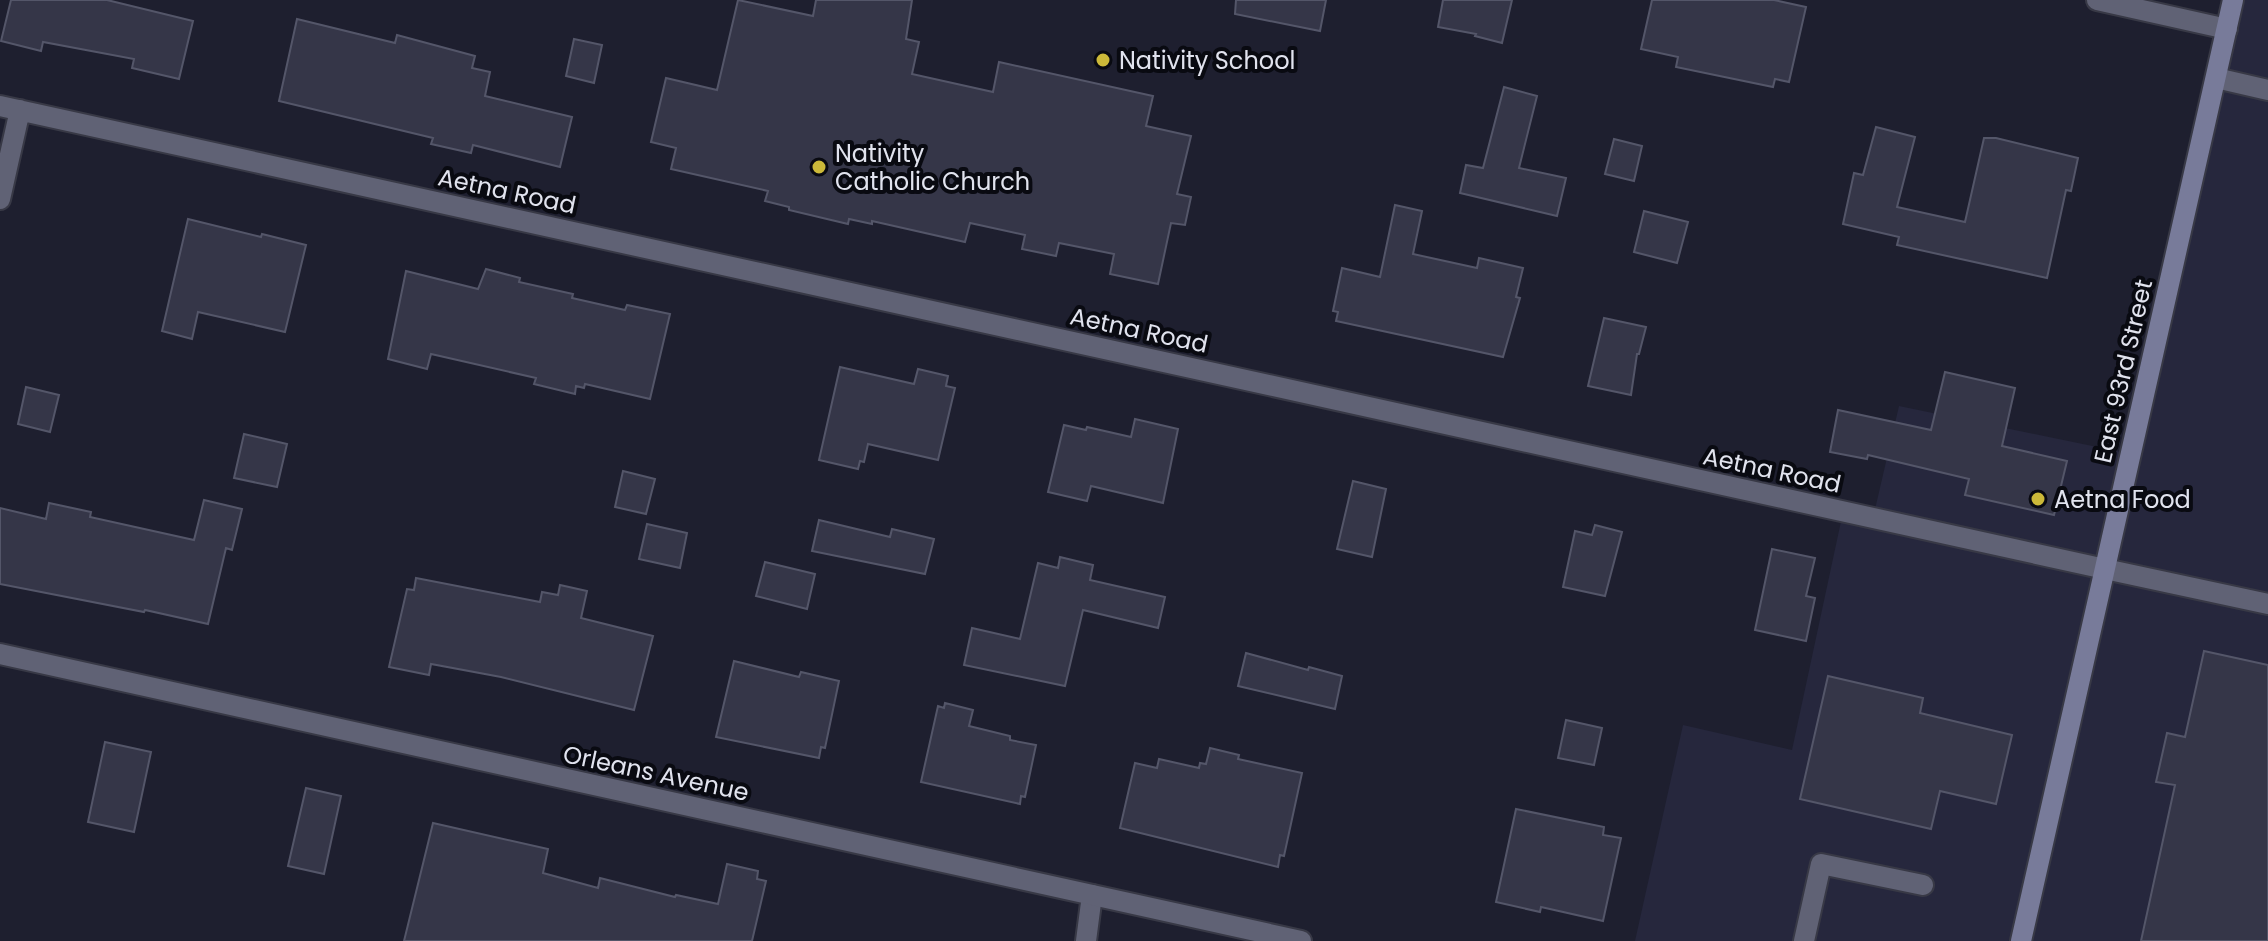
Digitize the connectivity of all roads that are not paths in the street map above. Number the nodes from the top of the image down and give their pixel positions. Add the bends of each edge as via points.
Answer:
1 (2097, 0) edge
2 (2233, 0) edge
3 (2227, 29) junction
4 (2216, 78) junction
5 (2268, 90) edge
6 (10, 108) edge
7 (0, 199) edge
8 (2105, 569) junction
9 (2268, 604) edge
10 (0, 654) edge
11 (1923, 885) dead end
12 (1092, 895) junction
13 (1086, 941) edge
14 (1301, 941) edge
15 (1804, 941) edge
16 (2021, 941) edge

1 - 3 street
2 - 3 main road, East 93rd Street
3 - 4 main road, East 93rd Street
4 - 5 street
4 - 8 main road, East 93rd Street
6 - 7 street
6 - 8 street, Aetna Road
8 - 9 street, Aetna Road
8 - 16 main road, East 93rd Street
10 - 12 street, Orleans Avenue
11 - 15 street via 1821,864
12 - 13 street
12 - 14 street, Orleans Avenue

